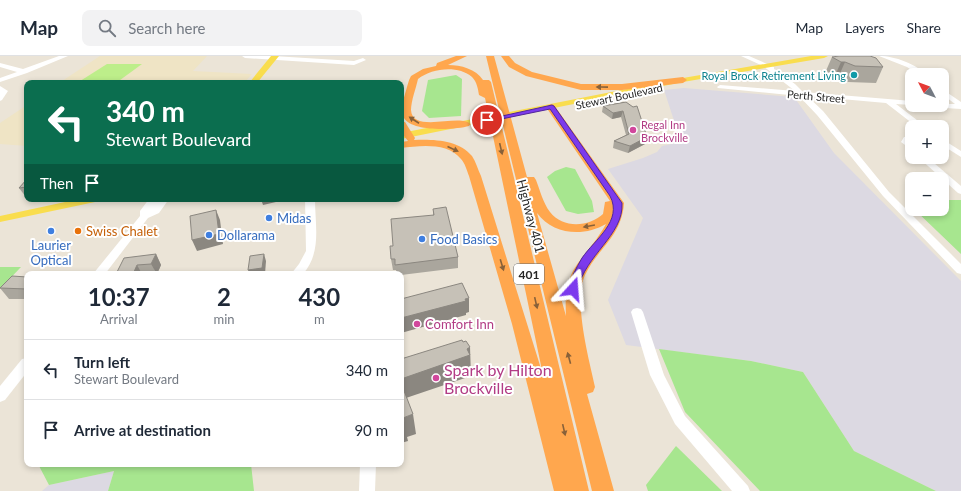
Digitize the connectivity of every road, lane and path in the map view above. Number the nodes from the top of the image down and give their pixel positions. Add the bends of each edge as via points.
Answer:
1 (65, 56) edge
2 (245, 56) edge
3 (463, 56) edge
4 (480, 56) edge
5 (490, 56) edge
6 (505, 56) edge
7 (744, 56) edge
8 (824, 56) edge
9 (882, 56) edge
10 (274, 57) edge
11 (363, 60) dead end
12 (0, 66) edge
13 (766, 67) junction
14 (912, 68) edge
15 (25, 72) junction
16 (0, 80) edge
17 (255, 80) edge
18 (683, 80) junction
19 (720, 87) dead end
20 (0, 88) edge
21 (404, 94) edge
22 (802, 94) junction
23 (812, 95) junction
24 (949, 97) edge
25 (0, 99) edge
26 (889, 102) junction
27 (905, 103) edge
28 (949, 106) edge
29 (961, 107) edge
30 (549, 109) junction
31 (820, 113) junction
32 (913, 120) edge
33 (473, 124) junction
34 (495, 124) junction
35 (404, 139) edge
36 (949, 146) edge
37 (515, 155) junction
38 (961, 155) edge
39 (930, 164) edge
40 (961, 190) edge
41 (81, 202) edge
42 (152, 202) edge
43 (162, 202) edge
44 (310, 202) edge
45 (145, 216) junction
46 (0, 219) edge
47 (961, 270) edge
48 (101, 271) edge
49 (300, 271) edge
50 (637, 312) dead end
51 (24, 367) edge
52 (0, 396) edge
53 (368, 467) edge
54 (599, 475) junction
55 (367, 491) edge
56 (565, 491) edge
57 (578, 491) edge
58 (603, 491) edge
59 (742, 491) edge

1 - 15 street
2 - 10 street
3 - 21 highway via 413,75
4 - 34 highway, Highway 401 / 401
5 - 37 highway, Highway 401 / 401
18 -> 6 highway via 622,87 581,87 529,74 512,65
7 - 13 street
8 - 13 main road, Stewart Boulevard
9 - 14 street
10 - 11 street via 354,63
10 - 17 main road
12 - 15 street
13 - 18 main road, Stewart Boulevard
13 - 22 street via 787,80
13 - 23 street via 790,77
13 - 30 main road, Stewart Boulevard
15 - 16 street
18 - 30 main road, Stewart Boulevard
19 - 22 street, Perth Street
20 - 25 street via 5,91
22 - 23 street, Perth Street
22 - 31 street
23 - 26 street, Perth Street
23 - 31 street via 821,109
24 - 29 street
26 - 27 street, Perth Street
26 - 32 street
28 - 29 street
30 - 33 main road, Stewart Boulevard
30 -> 37 highway via 601,188 610,204 610,215 604,221 585,228 567,227 550,220 542,210 522,162
30 - 54 highway via 618,203 614,225 586,260 576,277 573,289 581,362 600,450
31 - 47 street via 886,194
33 -> 34 highway via 425,125 410,119 406,115 406,110 412,82 416,76 443,68 474,74 480,81 489,113
33 - 35 main road, Stewart Boulevard
34 -> 57 highway, Highway 401 / 401
35 -> 56 highway via 417,143 442,144 460,152 468,160 520,324
36 - 38 street
54 -> 37 highway, Highway 401 / 401
39 - 40 street
41 - 46 main road
42 - 45 street
43 - 45 street via 156,211
44 - 49 street via 311,251
45 - 48 street
50 - 59 street via 657,375 680,420
51 - 52 street
53 - 55 street
54 - 58 highway, Highway 401 / 401

